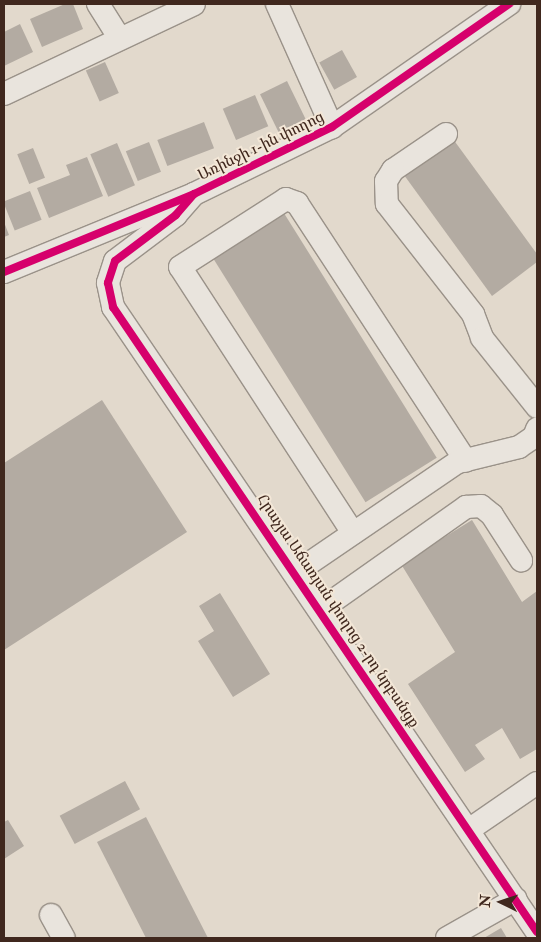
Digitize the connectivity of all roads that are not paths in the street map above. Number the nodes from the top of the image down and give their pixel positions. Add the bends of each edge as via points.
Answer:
1 (98, 4) edge
2 (194, 4) edge
3 (277, 4) edge
4 (509, 4) edge
5 (120, 40) junction
6 (4, 94) edge
7 (332, 127) junction
8 (446, 134) dead end
9 (194, 194) junction
10 (4, 272) edge
11 (537, 406) edge
12 (537, 429) edge
13 (466, 461) junction
14 (354, 533) junction
15 (521, 560) dead end
16 (295, 573) junction
17 (320, 610) junction
18 (537, 783) edge
19 (470, 829) junction
20 (516, 899) junction
21 (51, 915) dead end
22 (537, 932) edge
23 (64, 938) edge
24 (447, 938) edge

1 - 5 street
2 - 5 street
3 - 7 street
4 - 7 street, Առինջի 1-ին փողոց
5 - 6 street
7 - 9 street, Առինջի 1-ին փողոց
8 - 11 street via 393,170 386,181 387,204 472,314 482,338
9 - 10 street, Առինջի 1-ին փողոց
9 - 16 street, Հրաչյա Աճառյան փողոց 2-րդ նրբանցք via 176,215 114,261 108,283 113,307
12 - 13 street via 534,437 519,447
13 - 14 street via 458,462
13 - 14 street via 297,203 286,199 180,267
14 - 16 street
15 - 17 street via 492,515 481,506 466,507
16 - 17 street, Հրաչյա Աճառյան փողոց 2-րդ նրբանցք
17 - 19 street, Հրաչյա Աճառյան փողոց 2-րդ նրբանցք
18 - 19 street
19 - 20 street, Հրաչյա Աճառյան փողոց 2-րդ նրբանցք
20 - 22 street, Հրաչյա Աճառյան փողոց 2-րդ նրբանցք
20 - 24 street
21 - 23 street

